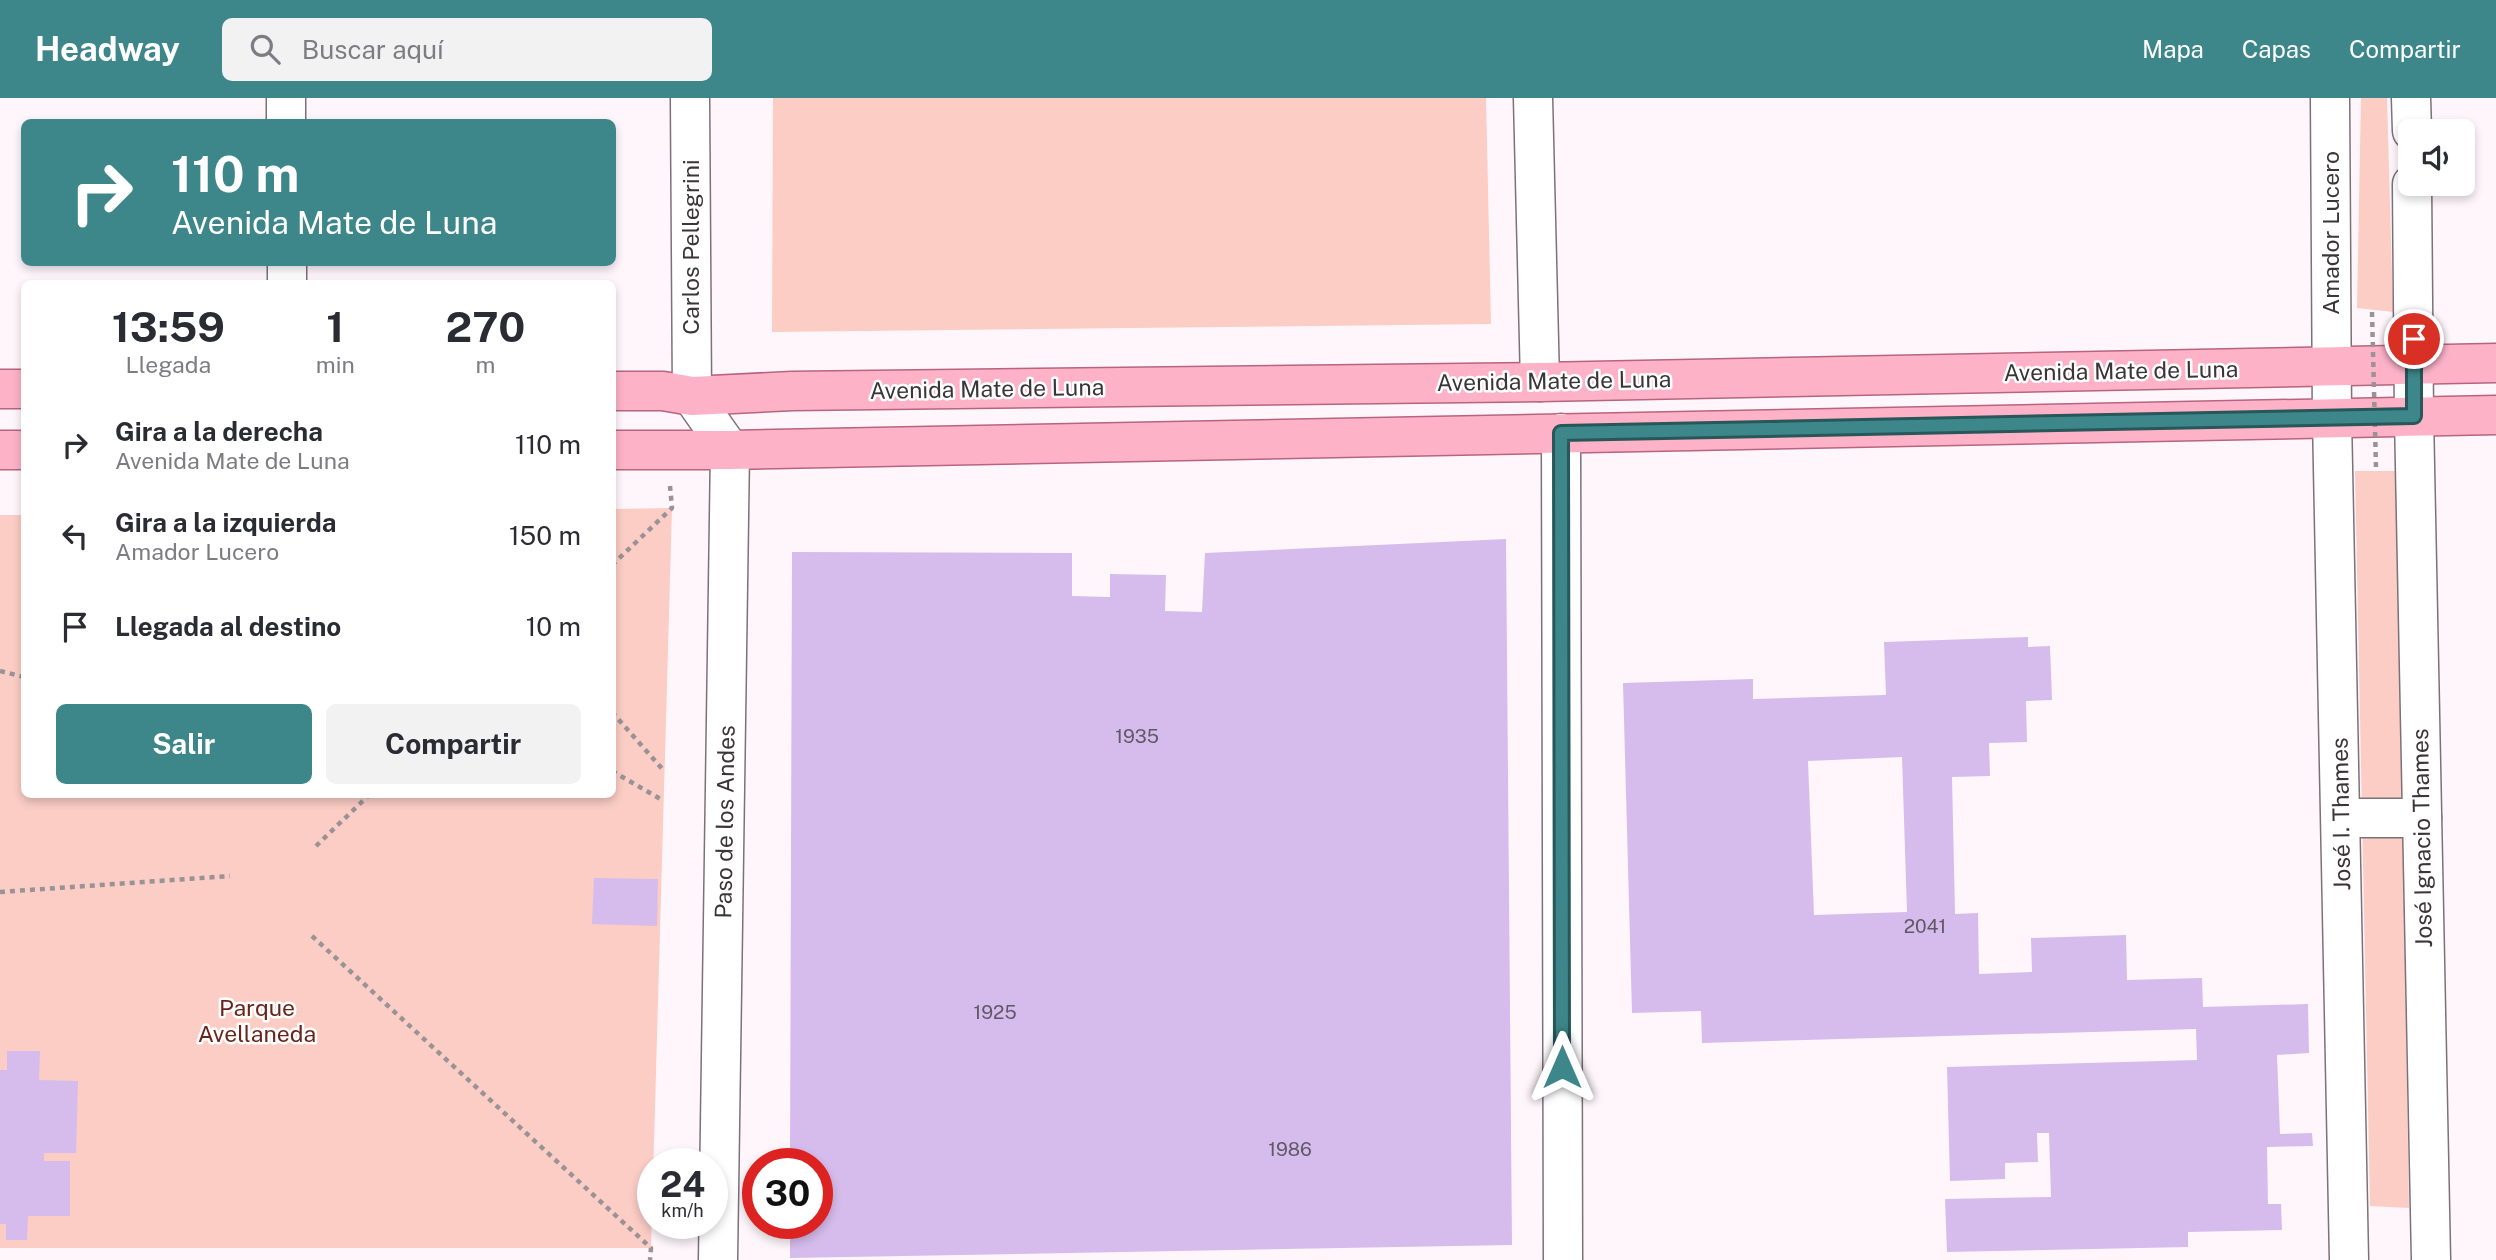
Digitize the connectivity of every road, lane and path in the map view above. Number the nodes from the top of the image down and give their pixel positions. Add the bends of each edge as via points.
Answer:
1 (286, 98) edge
2 (690, 98) edge
3 (1534, 98) edge
4 (2330, 98) edge
5 (2411, 98) edge
6 (286, 119) edge
7 (2412, 119) edge
8 (2412, 196) edge
9 (2372, 312) dead end
10 (2496, 363) edge
11 (2414, 365) junction
12 (2332, 367) junction
13 (1540, 382) junction
14 (0, 389) edge
15 (21, 389) edge
16 (616, 391) edge
17 (692, 396) junction
18 (2496, 415) edge
19 (2414, 416) junction
20 (2332, 418) junction
21 (1561, 433) junction
22 (0, 450) edge
23 (21, 450) edge
24 (616, 450) edge
25 (730, 450) junction
26 (2376, 468) dead end
27 (672, 508) dead end
28 (616, 561) edge
29 (0, 671) edge
30 (21, 676) edge
31 (616, 717) edge
32 (665, 772) dead end
33 (616, 773) edge
34 (366, 798) edge
35 (664, 801) dead end
36 (2341, 818) junction
37 (2422, 818) junction
38 (316, 846) dead end
39 (230, 876) dead end
40 (0, 892) edge
41 (312, 936) dead end
42 (650, 1260) edge
43 (718, 1260) edge
44 (1563, 1260) edge
45 (2349, 1260) edge
46 (2431, 1260) edge

1 - 6 street
2 - 17 street, Carlos Pellegrini
3 - 13 street
4 - 12 street, Amador Lucero
5 - 7 street
8 - 11 street
9 - 26 path, bridge
10 - 11 main road, Avenida Mate de Luna
11 - 12 main road, Avenida Mate de Luna
11 - 19 street
12 - 13 main road, Avenida Mate de Luna
12 - 20 street, José I. Thames
13 - 17 main road, Avenida Mate de Luna
14 - 15 main road
16 - 17 main road, Avenida Mate de Luna
17 - 25 street
18 - 19 main road
19 - 20 main road
19 - 37 street, José Ignacio Thames
20 - 21 main road
20 - 36 street, José I. Thames
21 - 25 main road
21 - 44 street
22 - 23 main road
24 - 25 main road
25 - 43 street, Paso de los Andes
27 - 28 path
29 - 30 path
31 - 32 path
33 - 35 path
34 - 38 path
36 - 37 street
36 - 45 street, José I. Thames
37 - 46 street, José Ignacio Thames
39 - 40 path
41 - 42 path via 651,1248

